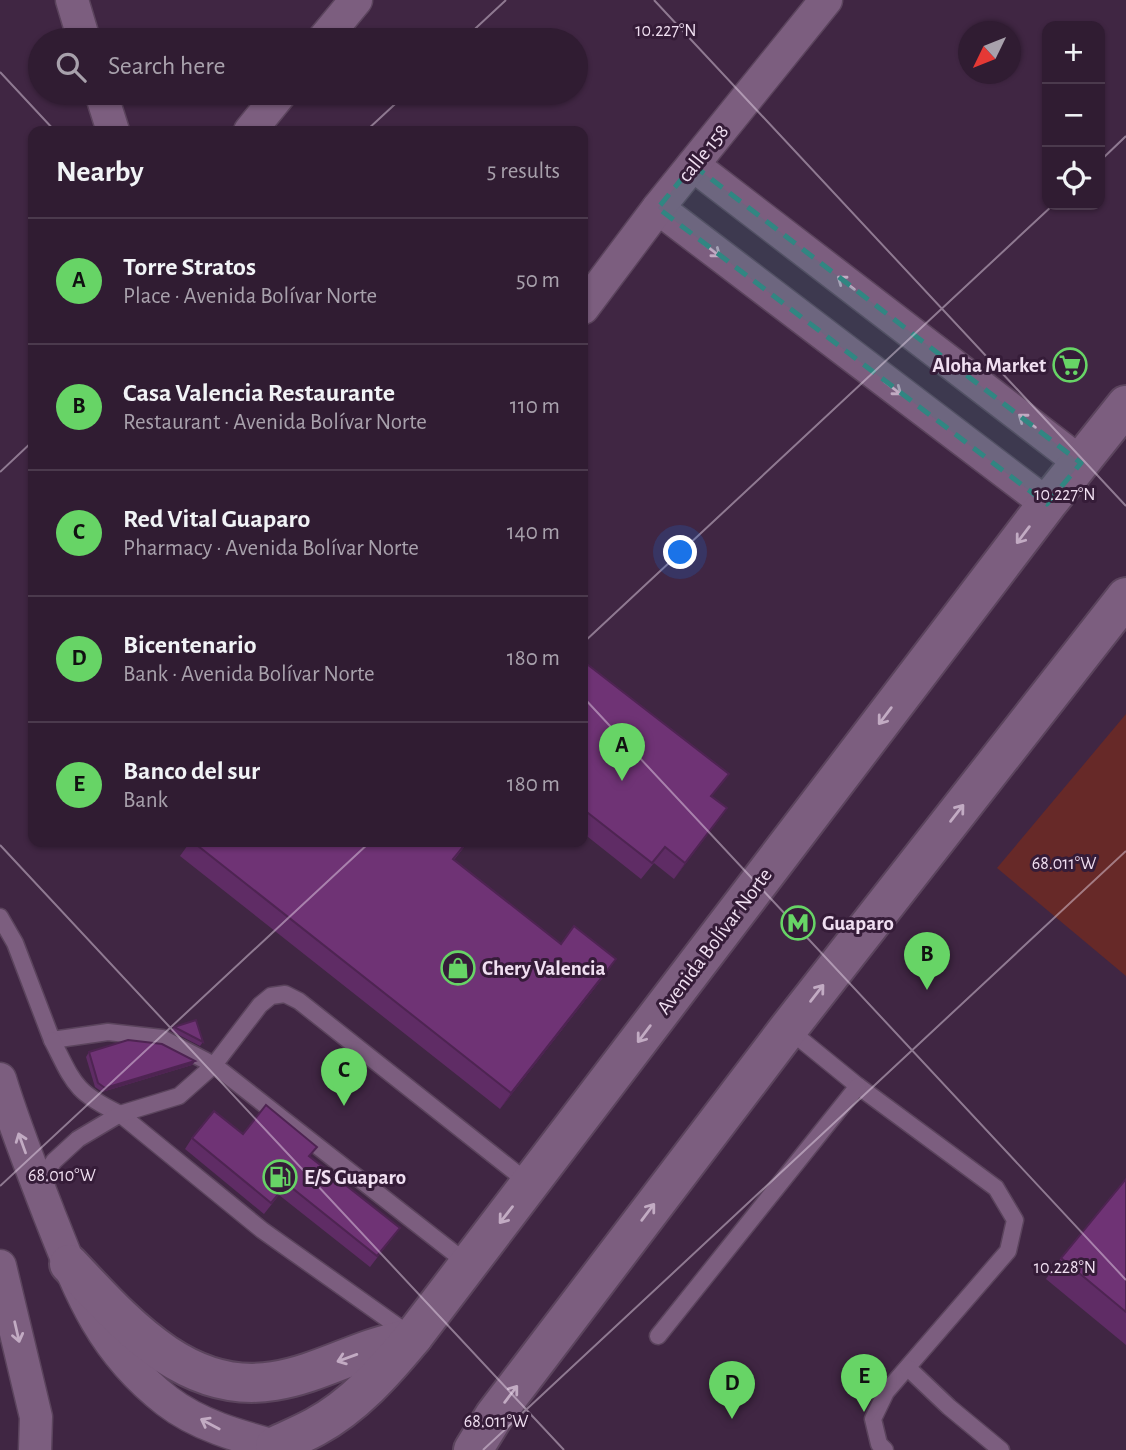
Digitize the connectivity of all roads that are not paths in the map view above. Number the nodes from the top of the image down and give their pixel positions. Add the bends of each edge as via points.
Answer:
1 (72, 0) edge
2 (356, 0) edge
3 (826, 0) edge
4 (80, 28) edge
5 (333, 28) edge
6 (105, 105) edge
7 (271, 105) edge
8 (111, 126) edge
9 (254, 126) edge
10 (693, 165) junction
11 (658, 208) junction
12 (588, 301) edge
13 (1126, 405) edge
14 (1081, 463) junction
15 (1047, 504) junction
16 (1126, 597) edge
17 (0, 917) edge
18 (789, 1029) junction
19 (52, 1040) junction
20 (214, 1065) junction
21 (0, 1079) edge
22 (858, 1086) junction
23 (120, 1114) junction
24 (530, 1184) junction
25 (37, 1186) junction
26 (69, 1264) junction
27 (468, 1264) junction
28 (0, 1266) edge
29 (658, 1336) dead end
30 (413, 1337) junction
31 (908, 1368) junction
32 (271, 1449) edge
33 (36, 1450) edge
34 (473, 1450) edge
35 (885, 1450) edge
36 (1001, 1450) edge

1 - 4 street
2 - 5 street
3 - 10 street, calle 158
6 - 8 street
7 - 9 street
10 - 11 street, calle 158
14 -> 10 street
11 - 12 street, calle 158
11 -> 15 street
13 - 14 main road, Avenida Bolívar Norte
14 - 15 main road, Avenida Bolívar Norte
15 -> 24 main road, Avenida Bolívar Norte
18 -> 16 main road
17 - 19 lane via 15,943
18 - 22 lane
34 -> 18 main road via 518,1384
19 - 20 lane via 108,1032 162,1038
19 - 23 lane via 76,1087
20 - 23 lane via 178,1096
20 - 24 lane via 260,1005 271,996 285,994
20 - 27 lane
25 -> 21 street
22 - 29 lane
22 - 31 lane via 996,1188 1014,1220 1008,1251
23 - 25 lane via 78,1139 54,1161
23 - 30 lane via 262,1230
24 -> 27 main road, Avenida Bolívar Norte
25 - 26 street
30 -> 26 main road via 275,1381 239,1384 166,1356 129,1327
32 -> 26 street via 223,1431 169,1402 132,1369 104,1334
27 - 30 main road, Avenida Bolívar Norte
28 -> 33 street via 36,1418
30 - 32 main road, Avenida Bolívar Norte via 354,1399 317,1426
31 - 35 lane via 886,1392 873,1419
31 - 36 lane

